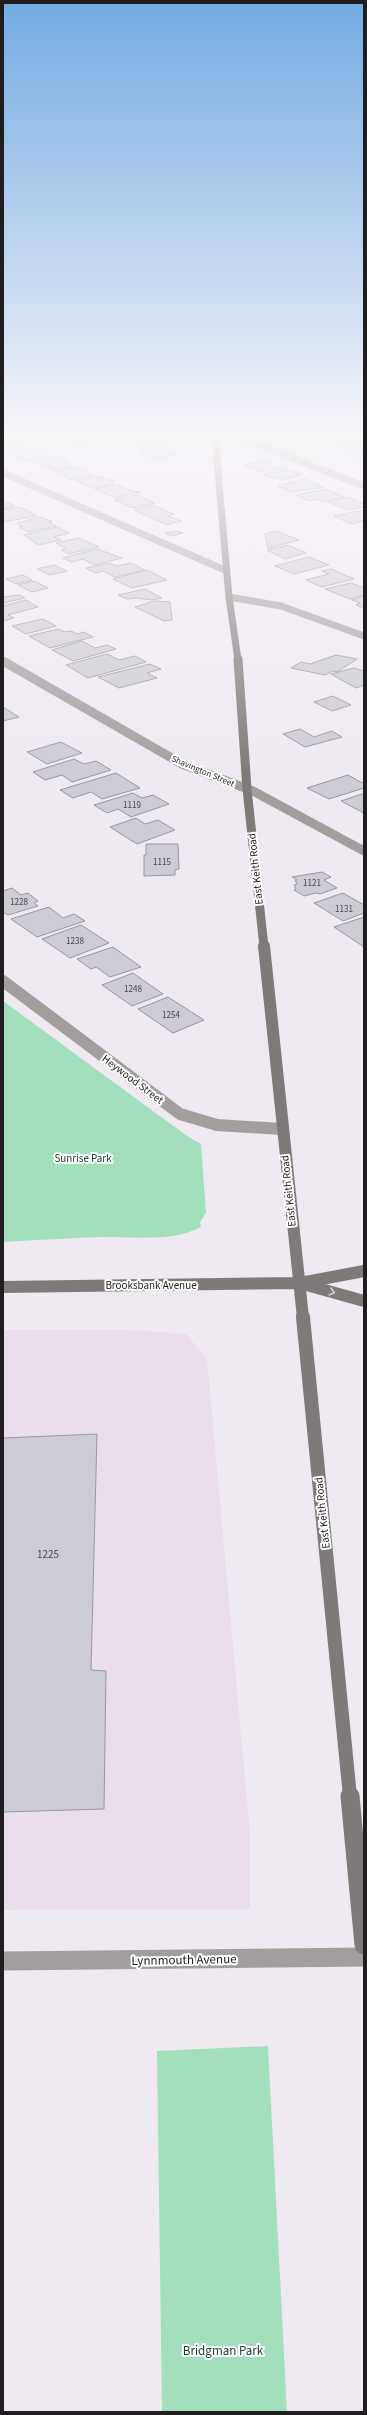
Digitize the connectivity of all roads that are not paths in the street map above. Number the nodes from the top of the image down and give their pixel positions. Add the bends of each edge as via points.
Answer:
1 (177, 550) edge
2 (225, 550) edge
3 (227, 572) junction
4 (228, 597) junction
5 (364, 636) edge
6 (3, 661) edge
7 (246, 789) junction
8 (364, 851) edge
9 (3, 980) edge
10 (282, 1129) junction
11 (364, 1271) edge
12 (300, 1283) junction
13 (3, 1287) edge
14 (364, 1301) edge
15 (364, 1945) edge
16 (364, 1957) edge
17 (3, 1961) edge

1 - 3 street
2 - 3 main road, East Keith Road
3 - 4 main road, East Keith Road
4 - 5 street via 268,603 314,615
4 - 7 main road, East Keith Road via 238,661
6 - 7 street, Shavington Street via 182,764
7 - 8 street, Shavington Street via 287,807
7 - 10 main road, East Keith Road
9 - 10 street, Heywood Street via 180,1114 194,1121 209,1124
10 - 12 main road, East Keith Road
11 - 12 main road
12 - 13 main road, Brooksbank Avenue
12 -> 14 main road
12 - 15 main road, East Keith Road
16 - 17 street, Lynnmouth Avenue

